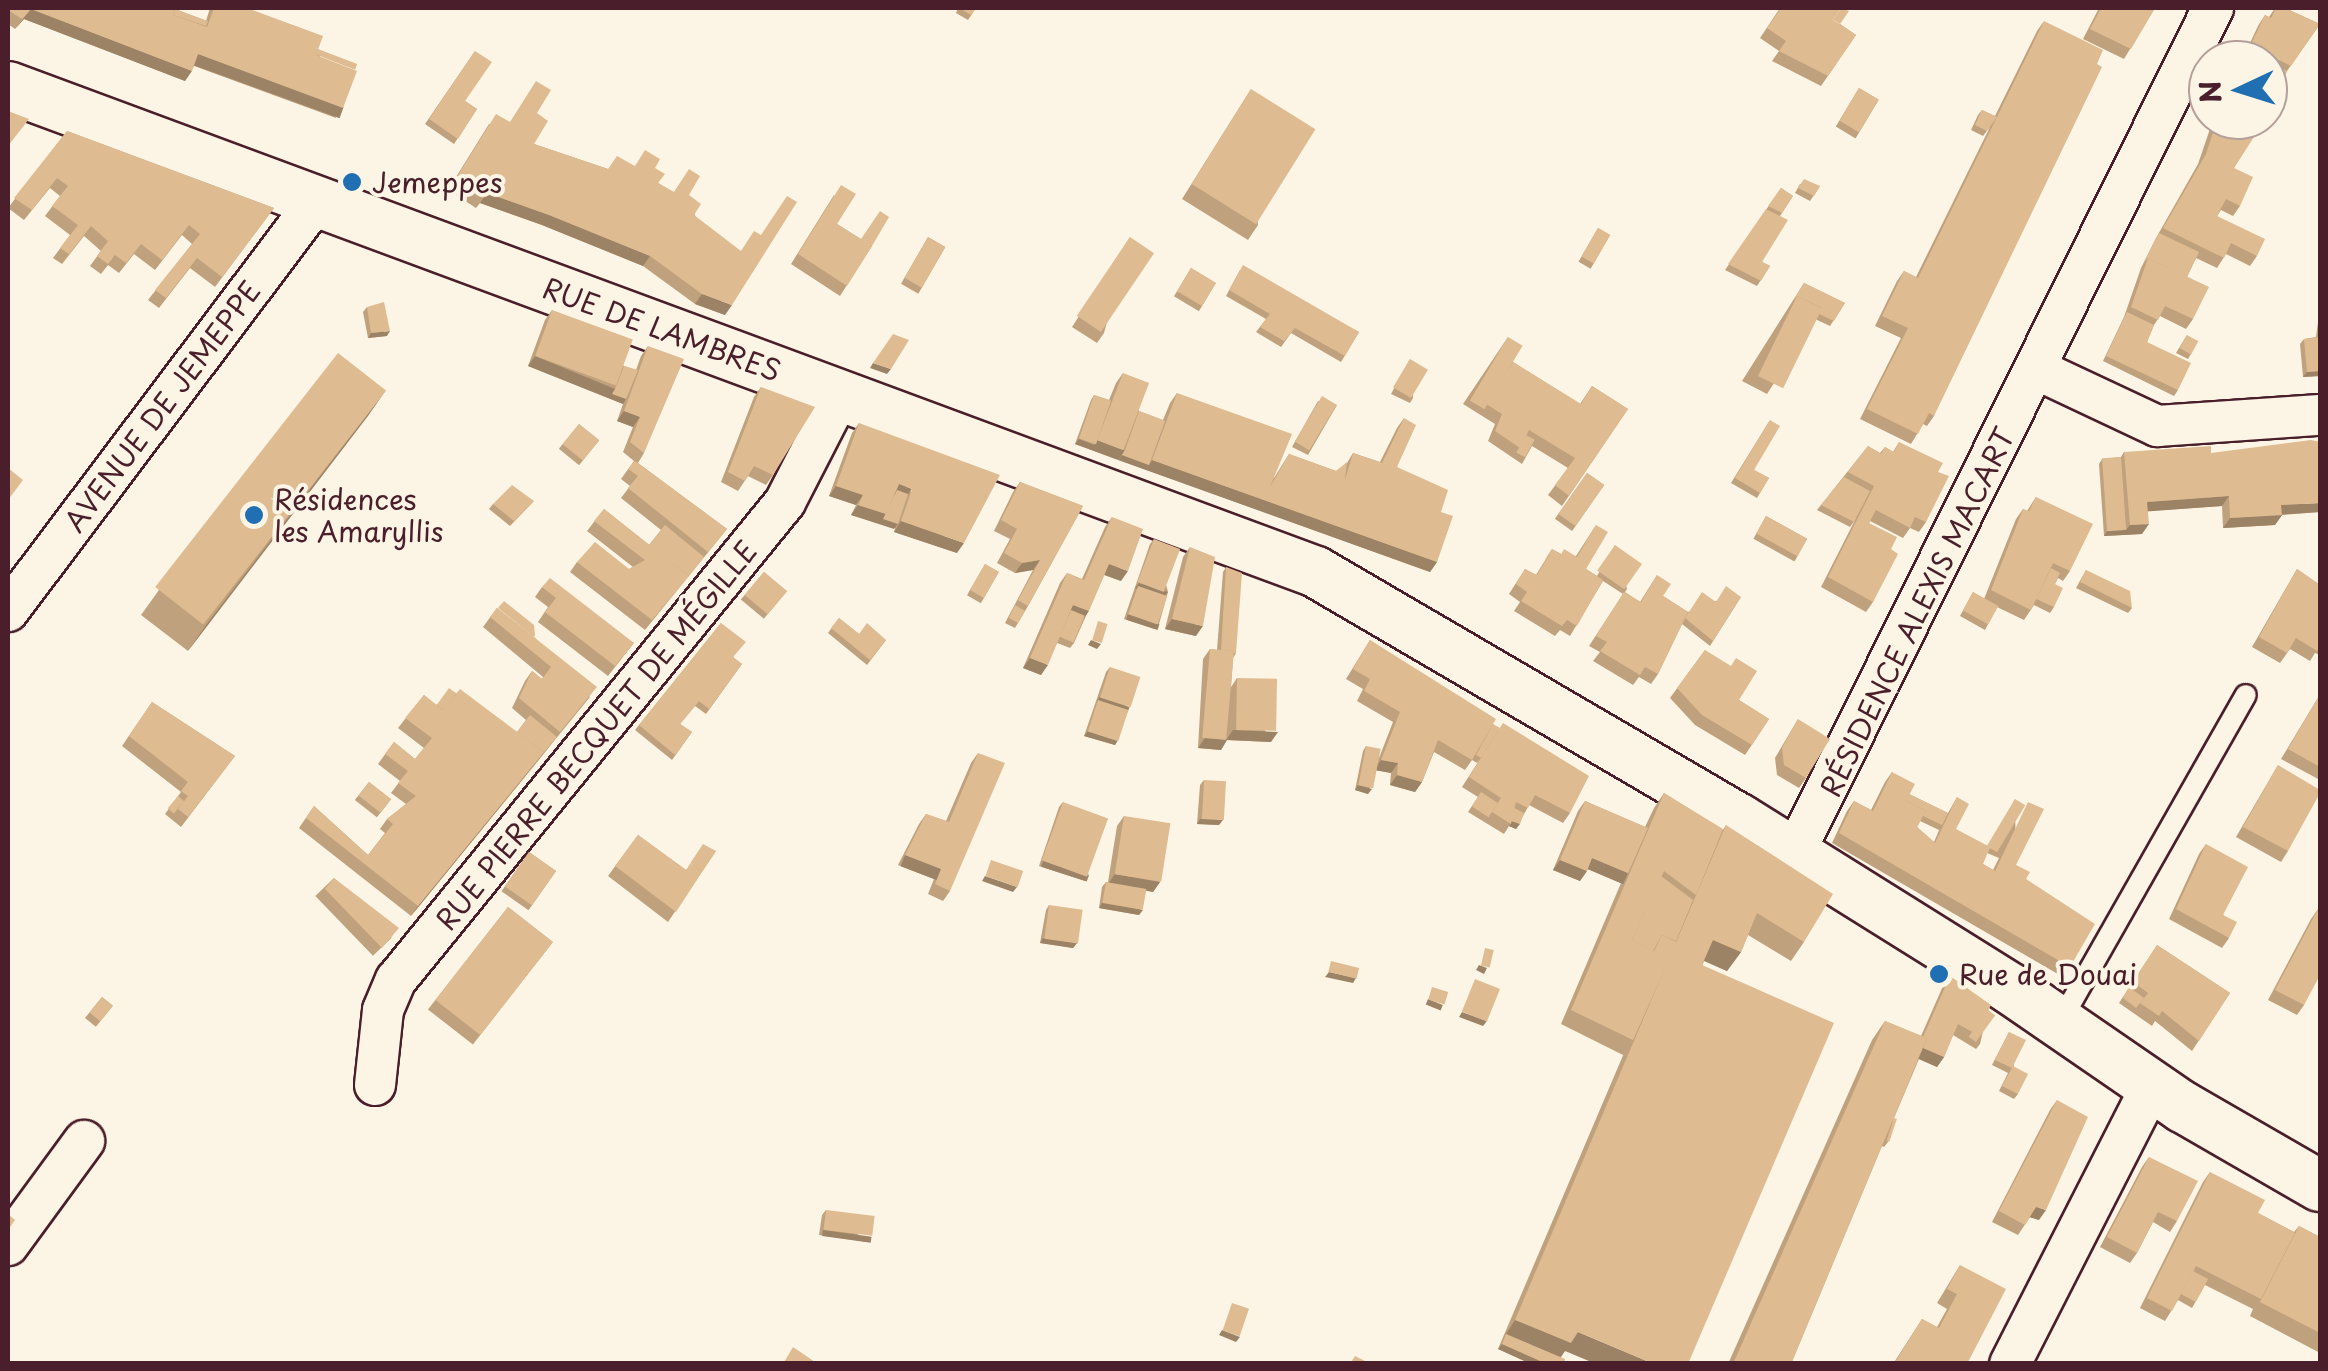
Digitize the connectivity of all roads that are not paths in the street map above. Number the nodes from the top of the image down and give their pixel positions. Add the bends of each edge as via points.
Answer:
1 (2213, 8) edge
2 (8, 86) edge
3 (317, 201) junction
4 (2038, 370) junction
5 (842, 393) junction
6 (2320, 415) edge
7 (8, 611) edge
8 (2246, 695) dead end
9 (1794, 854) junction
10 (2060, 1022) junction
11 (375, 1085) dead end
12 (2152, 1085) junction
13 (84, 1142) dead end
14 (2320, 1186) edge
15 (8, 1244) edge
16 (2010, 1364) edge

1 - 4 street, RÉSIDENCE ALEXIS MACART
2 - 3 street, RUE DE LAMBRES
3 - 5 street, RUE DE LAMBRES
3 - 7 street, AVENUE DE JEMEPPE
4 - 6 street via 2157,426
4 - 9 street, RÉSIDENCE ALEXIS MACART
5 - 9 street, RUE DE LAMBRES via 1316,572
5 - 11 street, RUE PIERRE BECQUET DE MÉGILLE via 794,491 396,980 384,1010
8 - 10 lane
9 - 10 street
10 - 12 street
12 - 14 street
12 - 16 street
13 - 15 street

